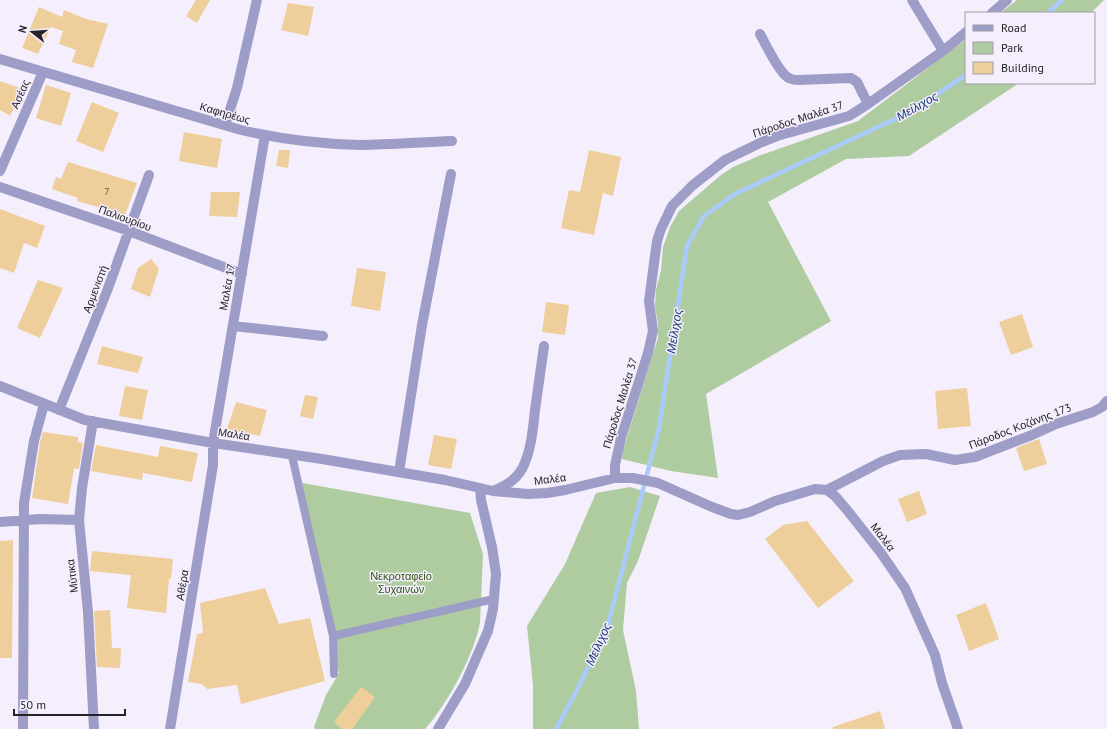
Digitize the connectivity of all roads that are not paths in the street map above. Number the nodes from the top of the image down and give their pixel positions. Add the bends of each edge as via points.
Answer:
1 (257, 0) edge
2 (912, 0) edge
3 (1007, 0) edge
4 (993, 12) edge
5 (965, 33) edge
6 (760, 34) dead end
7 (943, 51) junction
8 (0, 59) edge
9 (43, 72) junction
10 (868, 104) junction
11 (225, 125) junction
12 (265, 136) junction
13 (452, 140) dead end
14 (0, 171) edge
15 (451, 174) dead end
16 (149, 175) dead end
17 (0, 187) edge
18 (129, 231) junction
19 (242, 274) junction
20 (233, 326) junction
21 (323, 336) dead end
22 (544, 346) dead end
23 (0, 386) edge
24 (1107, 401) edge
25 (44, 404) junction
26 (59, 410) junction
27 (93, 421) junction
28 (213, 443) junction
29 (292, 456) junction
30 (399, 472) junction
31 (615, 478) junction
32 (480, 488) junction
33 (827, 490) junction
34 (493, 491) junction
35 (23, 520) junction
36 (79, 520) junction
37 (0, 522) edge
38 (494, 598) junction
39 (333, 636) junction
40 (334, 674) dead end
41 (23, 729) edge
42 (94, 729) edge
43 (170, 729) edge
44 (438, 729) edge
45 (958, 729) edge

1 - 11 street via 237,88
2 - 7 street
3 - 4 street
5 - 7 street, Πάροδος Μαλέα 37
6 - 10 street via 785,76 798,80 851,78 857,82
7 - 10 street, Πάροδος Μαλέα 37
8 - 9 street, Καφηρέως
9 - 11 street, Καφηρέως
9 - 14 street, Ασέας
10 - 31 street, Πάροδος Μαλέα 37 via 849,116 777,136 725,160 692,185 672,206 657,241 650,301 652,336 621,438
11 - 12 street, Καφηρέως
12 - 13 street, Καφηρέως via 361,145
12 - 19 street, Μαλέα 17
15 - 30 street via 424,311
16 - 18 street, Αρμενιστή
17 - 18 street, Παλιουρίου
18 - 19 street, Παλιουρίου
18 - 26 street, Αρμενιστή
19 - 20 street, Μαλέα 17
20 - 21 street
20 - 28 street, Μαλέα 17
22 - 34 street via 527,456 522,469 514,479
23 - 25 street, Μαλέα
24 - 33 street, Πάροδος Κοζάνης 173 via 1093,412 975,457 955,460 920,454 900,454
25 - 26 street, Μαλέα
25 - 35 street via 30,462
26 - 27 street, Μαλέα
27 - 28 street, Μαλέα
27 - 36 street, Μύτικα
28 - 29 street, Μαλέα
28 - 43 street, Αθέρα via 213,464
29 - 30 street, Μαλέα
29 - 39 lane
30 - 32 street, Μαλέα
31 - 33 street, Μαλέα via 637,478 655,482 712,507 738,515 815,489
31 - 34 street, Μαλέα via 546,493
32 - 34 street, Μαλέα
32 - 38 street via 480,500 496,574
33 - 45 street, Μαλέα via 835,496 881,553 905,588 935,655
35 - 36 street
35 - 37 street
35 - 41 street
36 - 42 street, Μύτικα via 88,612
38 - 39 lane
38 - 44 street via 492,618 482,646 465,684
39 - 40 lane

